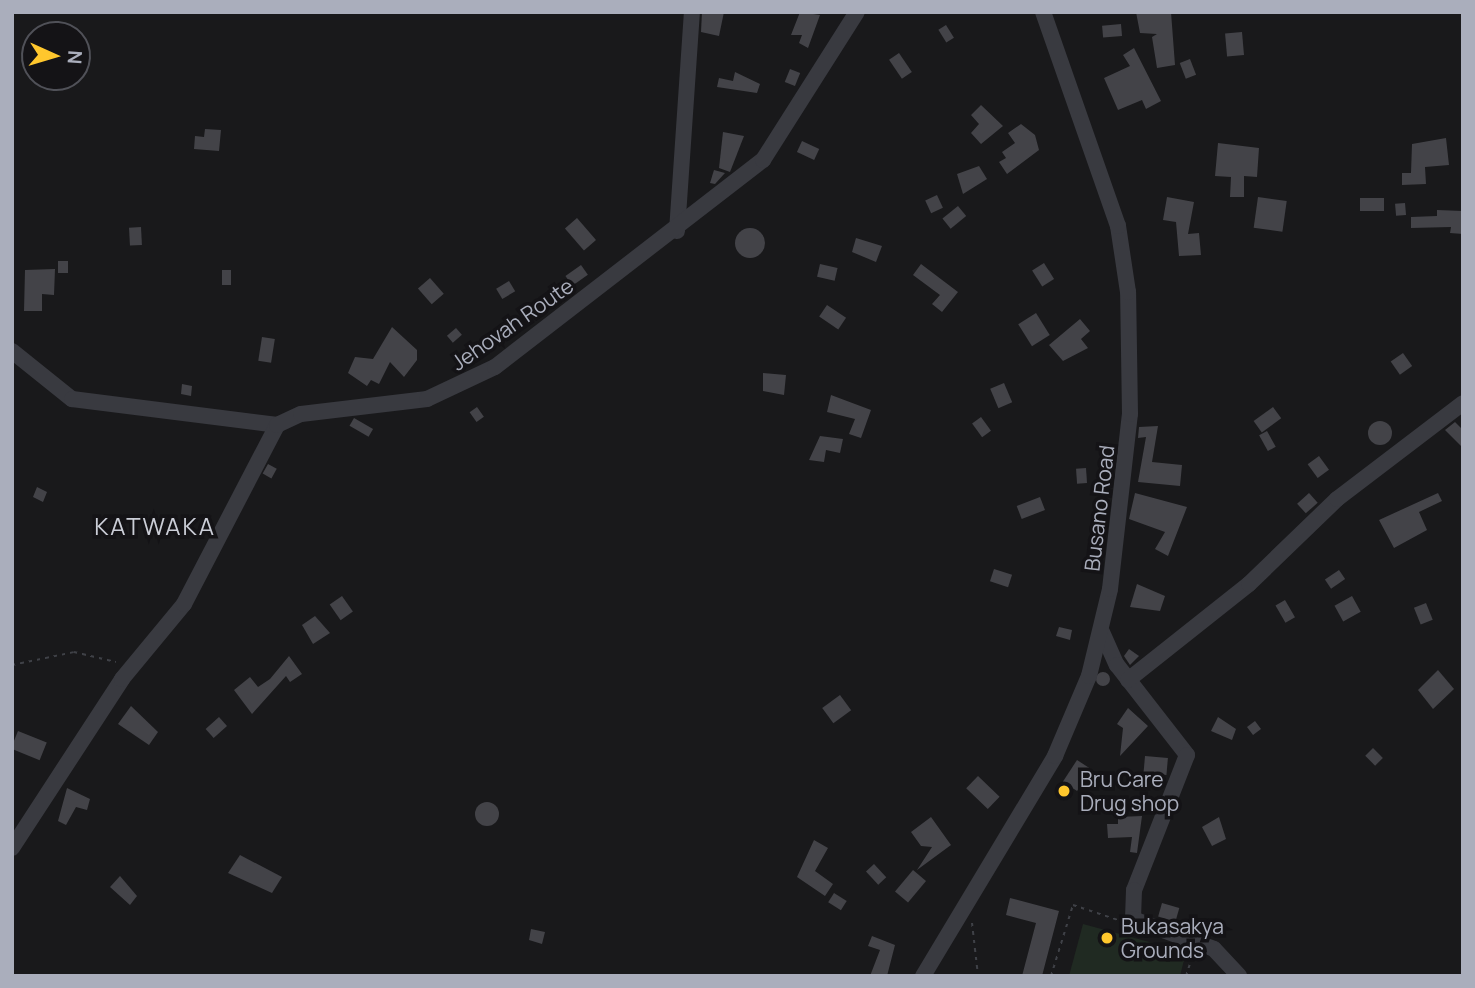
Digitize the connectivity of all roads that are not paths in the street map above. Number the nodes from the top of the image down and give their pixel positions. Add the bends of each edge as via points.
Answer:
1 (692, 12) edge
2 (858, 12) edge
3 (1042, 12) edge
4 (677, 231) junction
5 (12, 351) edge
6 (1463, 403) edge
7 (277, 425) junction
8 (1102, 632) junction
9 (1128, 680) junction
10 (12, 848) edge
11 (923, 976) edge
12 (1239, 976) edge

1 - 4 street
2 - 4 street, Jehovah Route via 777,144
3 - 8 street, Busano Road via 1118,226 1128,292 1130,414
4 - 7 street, Jehovah Route via 458,388 371,411 301,414
5 - 7 street via 72,399
6 - 9 street via 1337,499 1249,584
7 - 10 street via 184,604 134,665
8 - 9 street
8 - 11 street, Busano Road via 1055,756
9 - 12 street via 1187,755 1135,890 1133,919 1214,949

